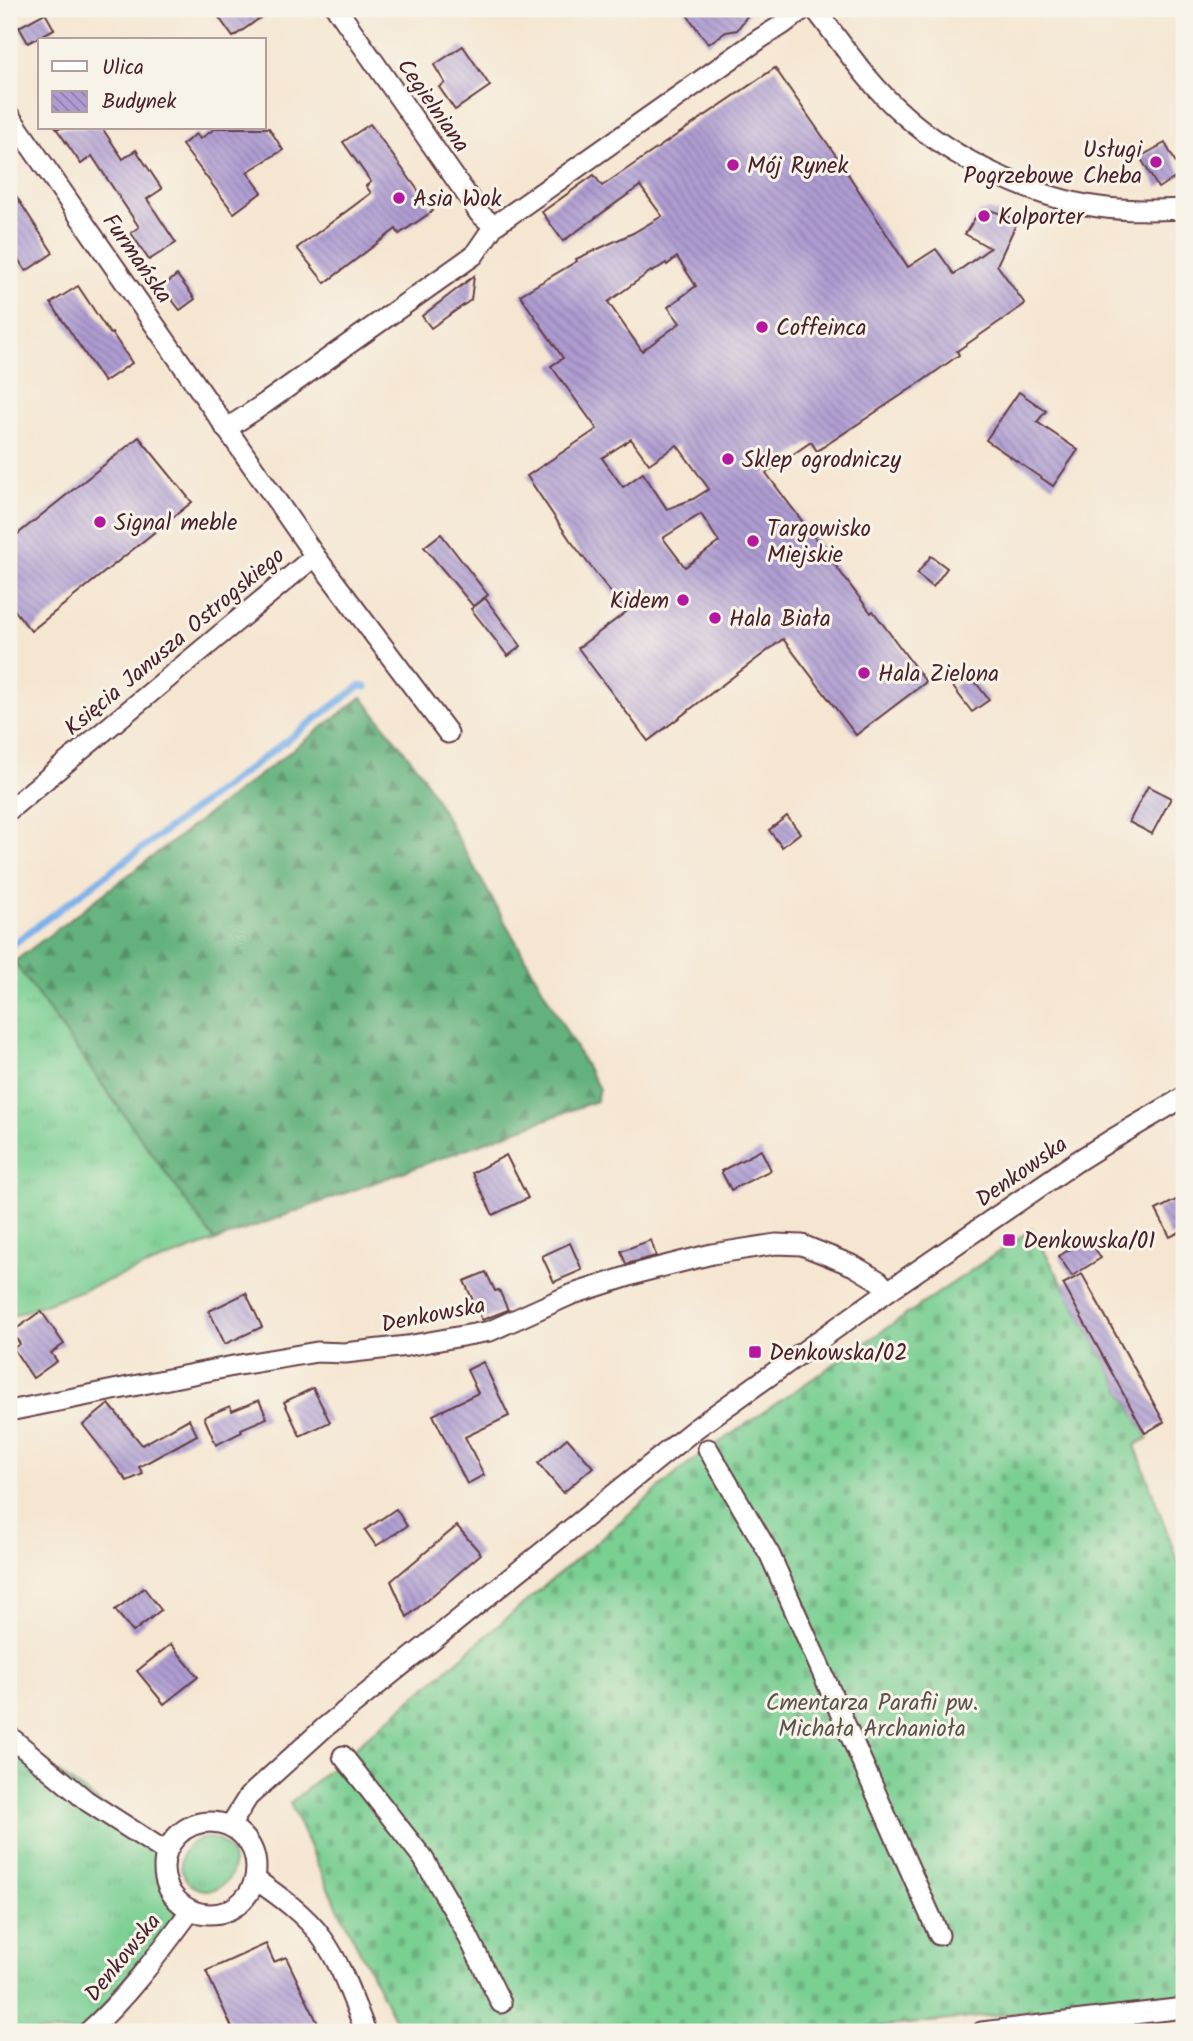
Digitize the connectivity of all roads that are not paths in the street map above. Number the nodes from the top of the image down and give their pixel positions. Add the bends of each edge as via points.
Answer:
1 (337, 9) edge
2 (803, 9) edge
3 (815, 9) edge
4 (9, 115) edge
5 (1184, 209) edge
6 (494, 226) junction
7 (226, 429) junction
8 (315, 556) junction
9 (448, 733) dead end
10 (9, 810) edge
11 (1184, 1097) edge
12 (888, 1291) junction
13 (9, 1411) edge
14 (708, 1449) dead end
15 (9, 1735) edge
16 (343, 1756) dead end
17 (230, 1826) junction
18 (166, 1852) junction
19 (256, 1880) junction
20 (191, 1910) junction
21 (939, 1935) dead end
22 (501, 2003) dead end
23 (1184, 2008) edge
24 (89, 2032) edge
25 (366, 2032) edge
26 (982, 2032) edge

1 - 6 street, Cegielniana via 479,213
2 - 6 street
3 - 5 street via 876,87 941,145 1059,198 1098,207
4 - 7 street, Furmańska
6 - 7 street via 474,255
7 - 8 street, Księcia Janusza Ostrogskiego
8 - 9 street
8 - 10 street, Księcia Janusza Ostrogskiego
11 - 12 street, Denkowska via 1099,1147
12 - 13 street, Denkowska via 854,1266 802,1245 776,1244 645,1271 570,1295 490,1331 407,1346 317,1352
12 - 17 street, Denkowska via 695,1429 324,1728 248,1797
14 - 21 street via 770,1555
15 - 18 street via 87,1801
16 - 22 street via 423,1858
17 - 18 street via 214,1821 183,1829
17 - 19 street via 253,1848
18 - 20 street via 168,1888
19 - 20 street via 237,1906 222,1913 206,1915
19 - 25 street via 284,1899 321,1937
20 - 24 street, Denkowska via 108,2015
23 - 26 street

